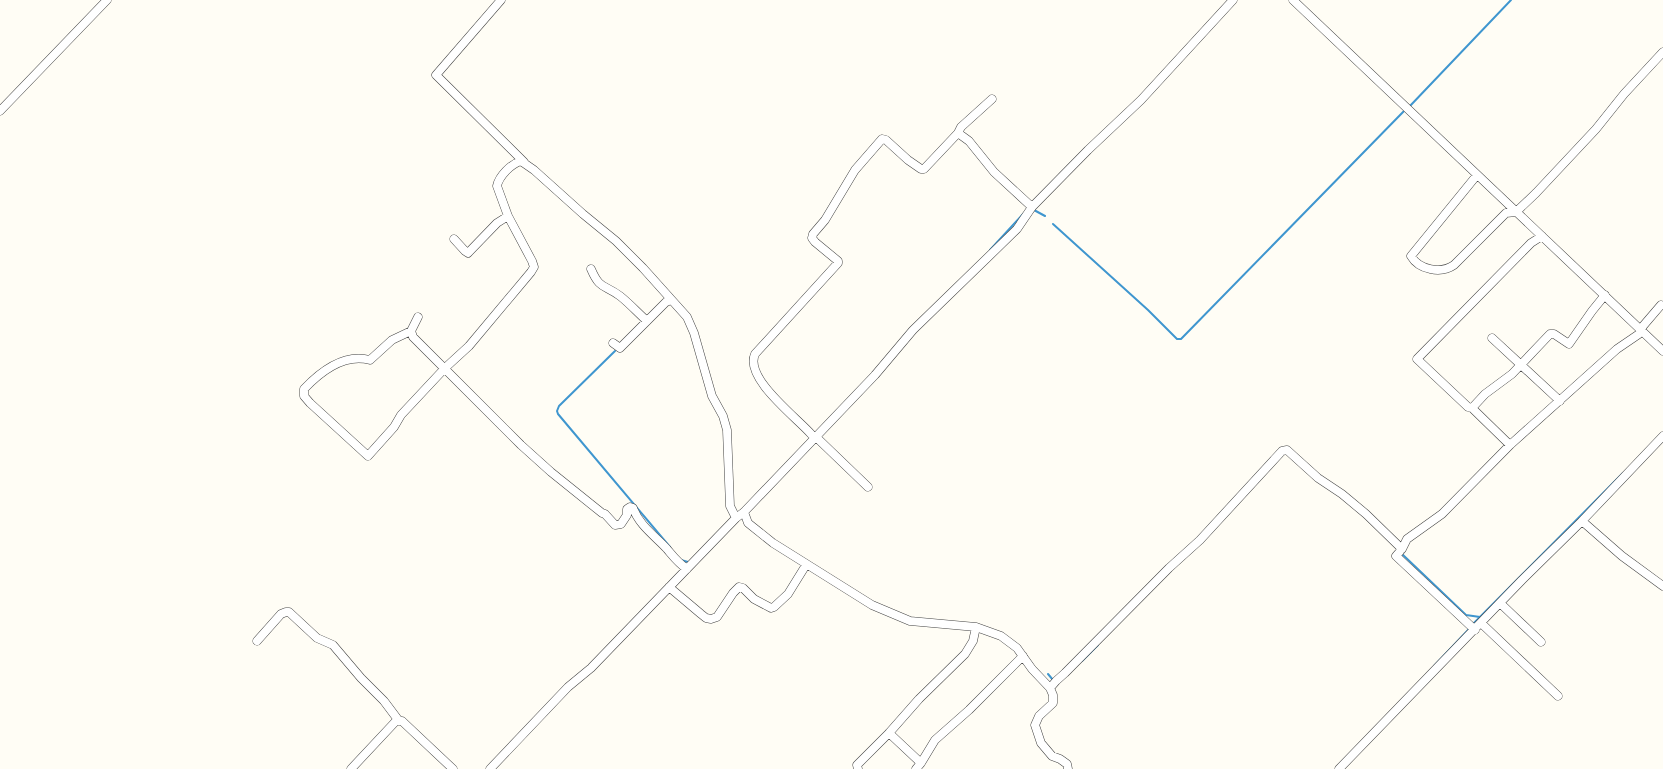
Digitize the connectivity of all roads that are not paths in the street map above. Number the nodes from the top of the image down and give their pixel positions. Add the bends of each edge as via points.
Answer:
1 (106, 0) edge
2 (501, 0) edge
3 (1233, 0) edge
4 (1293, 0) edge
5 (1663, 52) edge
6 (992, 99) dead end
7 (0, 111) edge
8 (958, 133) junction
9 (526, 164) junction
10 (1477, 175) junction
11 (1032, 207) junction
12 (1516, 212) junction
13 (508, 216) junction
14 (1542, 236) junction
15 (454, 239) dead end
16 (591, 269) dead end
17 (1605, 295) junction
18 (671, 300) junction
19 (1661, 305) dead end
20 (418, 317) dead end
21 (647, 321) junction
22 (1641, 330) junction
23 (411, 331) junction
24 (1492, 338) dead end
25 (613, 343) dead end
26 (1663, 351) edge
27 (1521, 365) junction
28 (445, 368) junction
29 (1560, 401) junction
30 (1472, 408) junction
31 (814, 435) junction
32 (1663, 436) edge
33 (1510, 445) junction
34 (868, 487) dead end
35 (744, 512) junction
36 (736, 518) junction
37 (1582, 521) junction
38 (1402, 549) junction
39 (806, 565) junction
40 (687, 569) junction
41 (1663, 586) edge
42 (669, 587) junction
43 (1500, 603) junction
44 (1481, 623) junction
45 (976, 627) junction
46 (1475, 630) junction
47 (257, 641) dead end
48 (1541, 642) dead end
49 (1024, 656) junction
50 (1050, 688) junction
51 (1558, 696) dead end
52 (399, 721) junction
53 (889, 733) junction
54 (919, 766) edge
55 (351, 769) edge
56 (453, 769) edge
57 (490, 769) edge
58 (858, 769) edge
59 (1068, 769) edge
60 (1339, 769) edge

1 - 7 street
2 - 9 street via 436,75
3 - 11 street via 1141,100
4 - 10 street
5 - 12 street via 1596,129
6 - 8 street
8 - 11 street
8 - 31 street via 924,169 882,139 855,170 813,234 815,242 838,263 752,358 757,377 764,387
9 - 13 street via 521,160 514,164 498,181
9 - 18 street via 616,241
10 - 12 street
10 - 12 street via 1411,256 1413,260 1429,270 1449,268 1506,213
11 - 31 street via 1017,229 913,330 875,375
12 - 14 street
13 - 15 street via 468,253
13 - 28 street via 534,267 469,346
14 - 17 street
14 - 30 street via 1531,243 1417,359
16 - 21 street via 600,285 619,295
17 - 22 street
17 - 27 street via 1569,344 1550,334
18 - 21 street
18 - 36 street via 687,317 712,396 723,416 727,430 730,506
19 - 22 street
20 - 23 street
21 - 25 street via 620,348
22 - 26 street
22 - 29 street
23 - 28 street
23 - 28 street via 392,340 370,360 351,358 335,364 304,389 304,396 368,456
24 - 27 street
27 - 29 street
27 - 30 street
28 - 40 street via 521,445 615,525 621,524 627,509 633,508 650,533
29 - 33 street
30 - 33 street
31 - 34 street
31 - 35 street
32 - 37 street
33 - 38 street via 1442,514 1407,539
35 - 36 street
35 - 39 street via 748,523
36 - 40 street
37 - 41 street
37 - 43 street
38 - 46 street via 1396,556
38 - 50 street via 1366,514 1318,478 1288,450 1282,452 1200,540
39 - 42 street via 788,594 774,608 754,599 739,587 717,617 711,619
39 - 45 street via 872,605 910,621
40 - 42 street
42 - 57 street
43 - 44 street
43 - 48 street
44 - 46 street
44 - 51 street
45 - 49 street via 1001,636
45 - 53 street via 973,641 965,654
46 - 60 street
47 - 52 street via 281,614 289,612 317,638 333,645
49 - 50 street
49 - 54 street via 935,740
50 - 59 street via 1053,703 1039,716 1035,725 1041,743 1052,756 1067,764
52 - 55 street
52 - 56 street
53 - 54 street
53 - 58 street via 857,765

